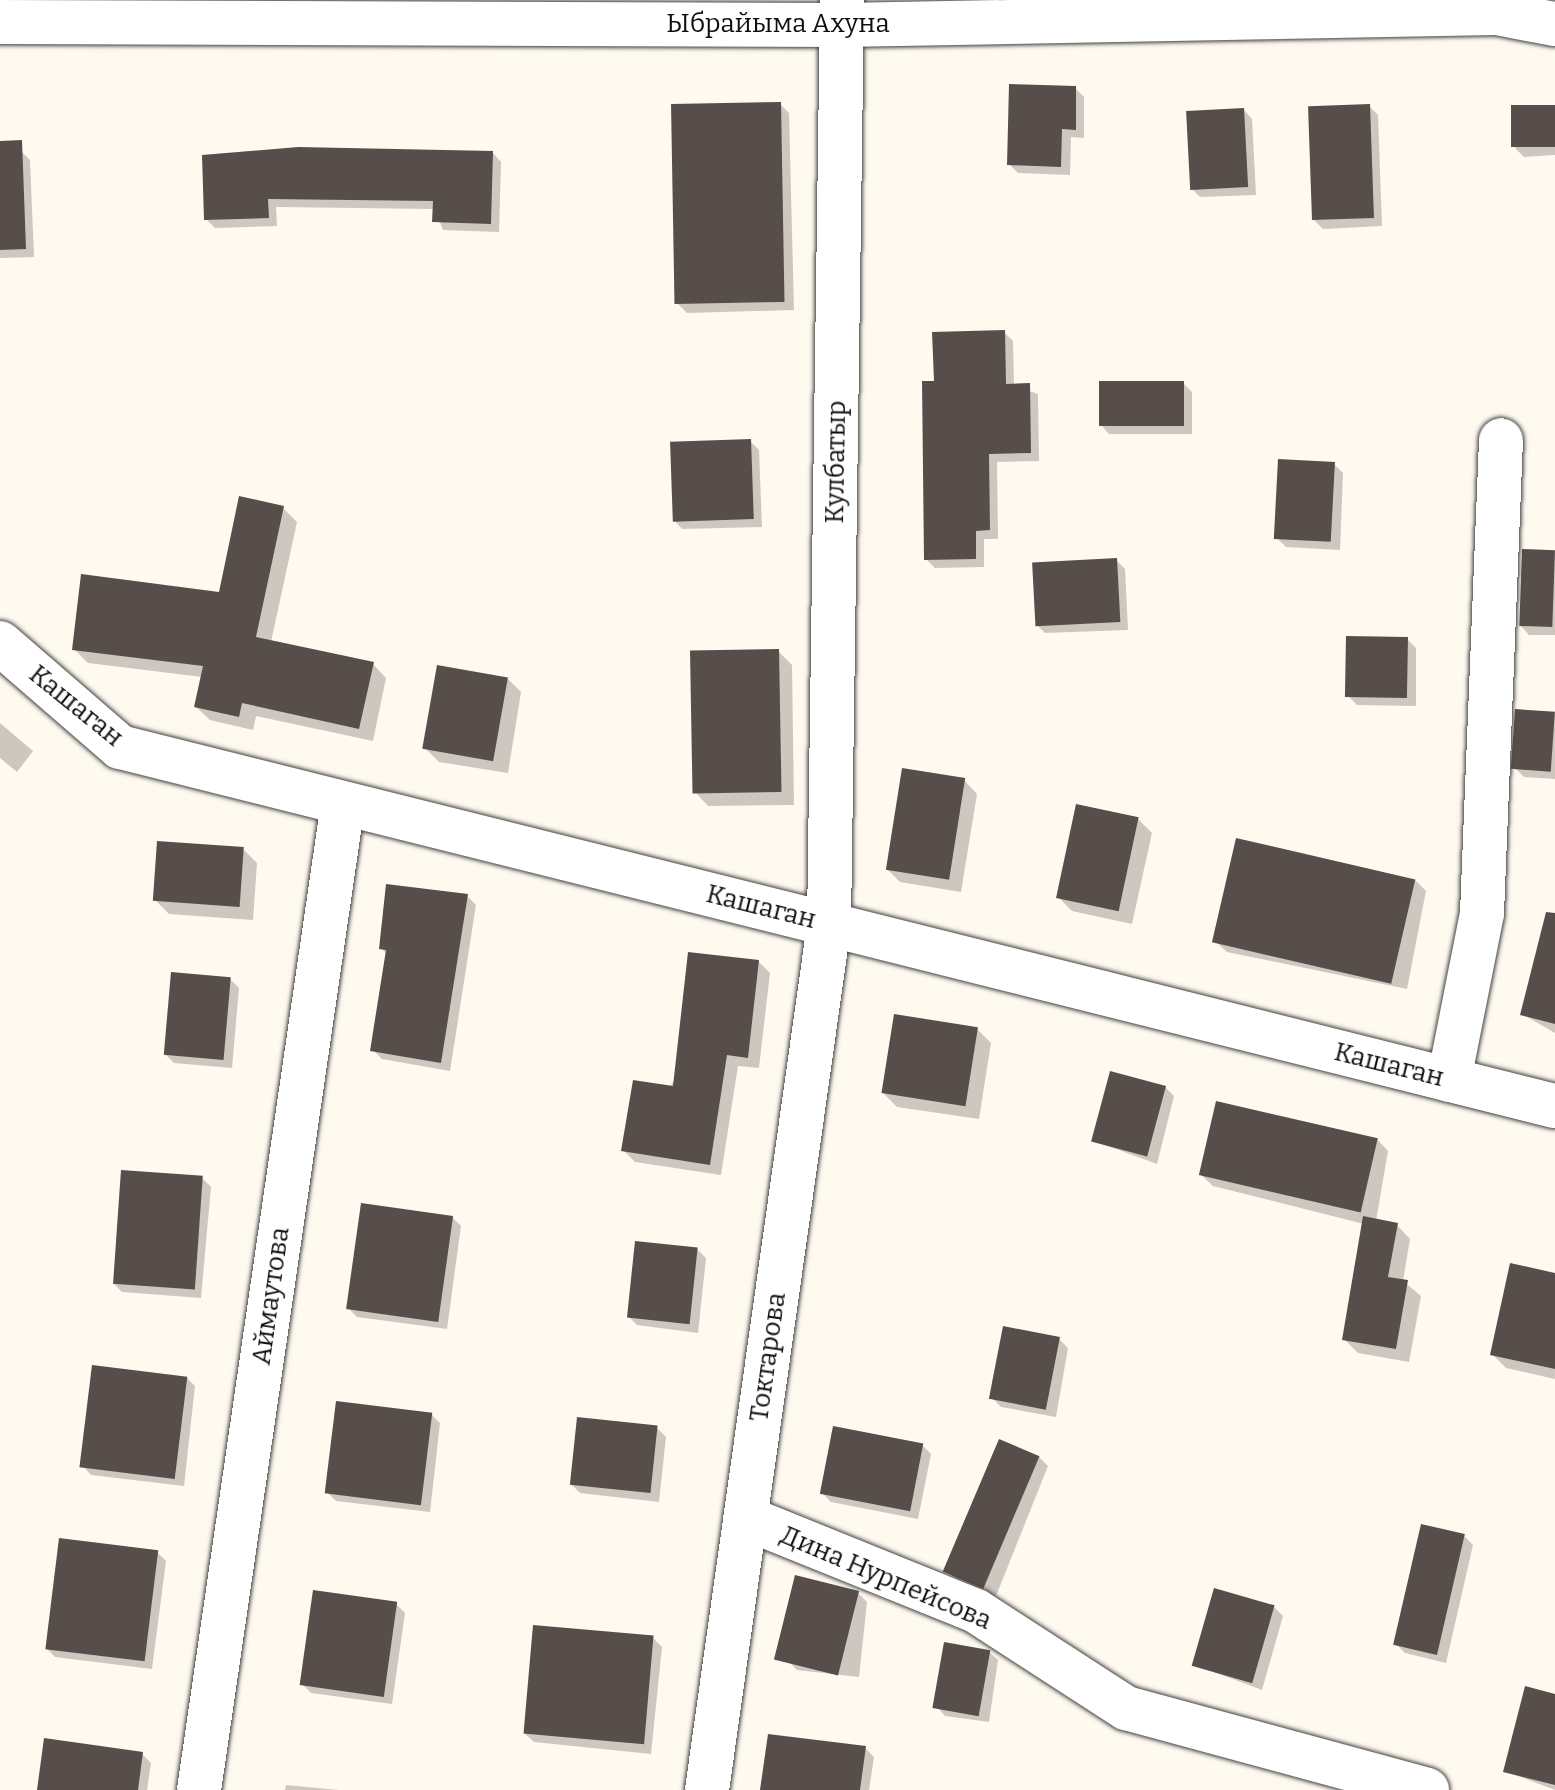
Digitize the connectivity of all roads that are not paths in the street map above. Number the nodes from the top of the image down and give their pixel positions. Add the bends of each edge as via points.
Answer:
1 (1497, 7) edge
2 (842, 12) edge
3 (0, 22) edge
4 (1555, 24) edge
5 (1501, 440) dead end
6 (0, 643) edge
7 (343, 803) junction
8 (829, 925) junction
9 (1449, 1080) junction
10 (1555, 1106) edge
11 (746, 1518) junction
12 (199, 1790) edge
13 (707, 1790) edge
14 (1427, 1790) edge

1 - 2 street, Ыбрайыма Ахуна
1 - 4 street, Ыбрайыма Ахуна
2 - 3 street, Ыбрайыма Ахуна
2 - 8 street, Кулбатыр
5 - 9 street via 1482,913
6 - 7 street, Кашаган via 120,747
7 - 8 street, Кашаган
7 - 12 street, Аймаутова
8 - 9 street, Кашаган
8 - 11 street, Токтарова
9 - 10 street, Кашаган
11 - 13 street, Токтарова
11 - 14 street, Дина Нурпейсова via 976,1611 1126,1708

